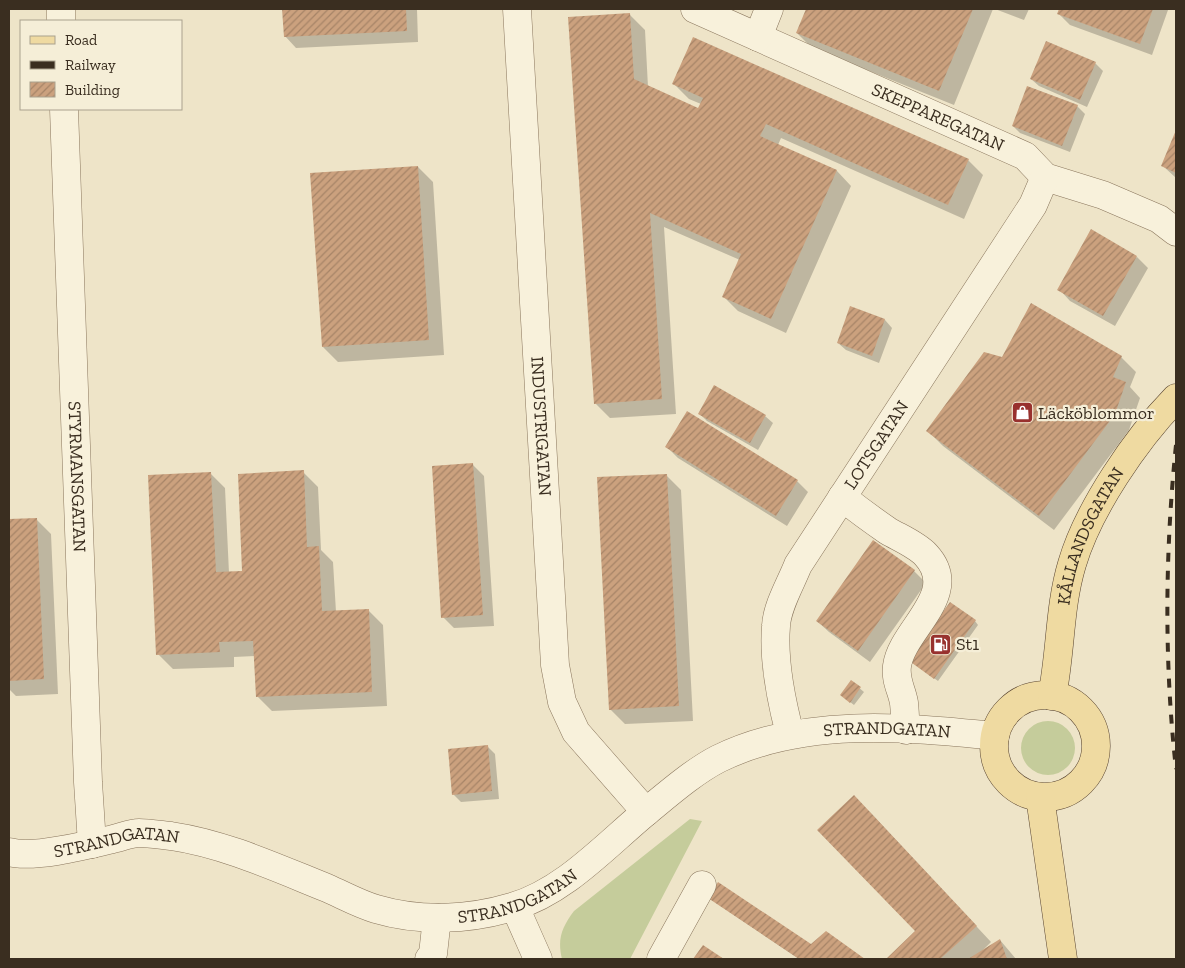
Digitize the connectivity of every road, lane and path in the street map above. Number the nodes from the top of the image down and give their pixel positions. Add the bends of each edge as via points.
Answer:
1 (517, 9) edge
2 (695, 9) edge
3 (769, 9) edge
4 (758, 37) junction
5 (64, 110) edge
6 (1045, 177) junction
7 (1176, 232) edge
8 (1176, 398) edge
9 (842, 497) junction
10 (1052, 696) junction
11 (906, 730) junction
12 (790, 734) junction
13 (995, 736) junction
14 (1040, 797) junction
15 (646, 812) junction
16 (92, 844) junction
17 (9, 852) edge
18 (702, 885) dead end
19 (515, 907) junction
20 (437, 918) junction
21 (430, 959) edge
22 (538, 959) edge
23 (661, 959) edge
24 (1063, 959) edge

1 - 15 street, INDUSTRIGATAN via 555,665 562,702 576,732
2 - 4 street, SKEPPAREGATAN
3 - 4 street
4 - 6 street, SKEPPAREGATAN via 1025,156
5 - 16 street, STYRMANSGATAN
6 - 7 street, SKEPPAREGATAN via 1103,195 1159,219
6 - 9 street, LOTSGATAN via 1033,205
8 - 10 main road, KÅLLANDSGATAN via 1158,417 1115,477 1080,538 1066,592
9 - 11 street via 867,517 926,554 936,569 938,587 927,612 901,652 897,665 896,679 904,702
9 - 12 street, LOTSGATAN via 798,565 776,625 776,661
10 - 13 main road via 1039,696 1016,704 1006,713
10 - 14 main road via 1065,699 1086,715 1096,739 1096,752 1087,777 1078,786 1066,793
11 - 12 street, STRANDGATAN
11 - 13 street, STRANDGATAN
12 - 15 street, STRANDGATAN via 716,760
13 - 14 main road via 994,748 1001,772 1017,790
14 - 24 main road
15 - 19 street, STRANDGATAN via 561,882
16 - 17 street, STRANDGATAN via 46,852
16 - 20 street, STRANDGATAN via 138,833 195,841 376,909
18 - 23 street
19 - 20 street, STRANDGATAN via 487,914
19 - 22 street
20 - 21 street

